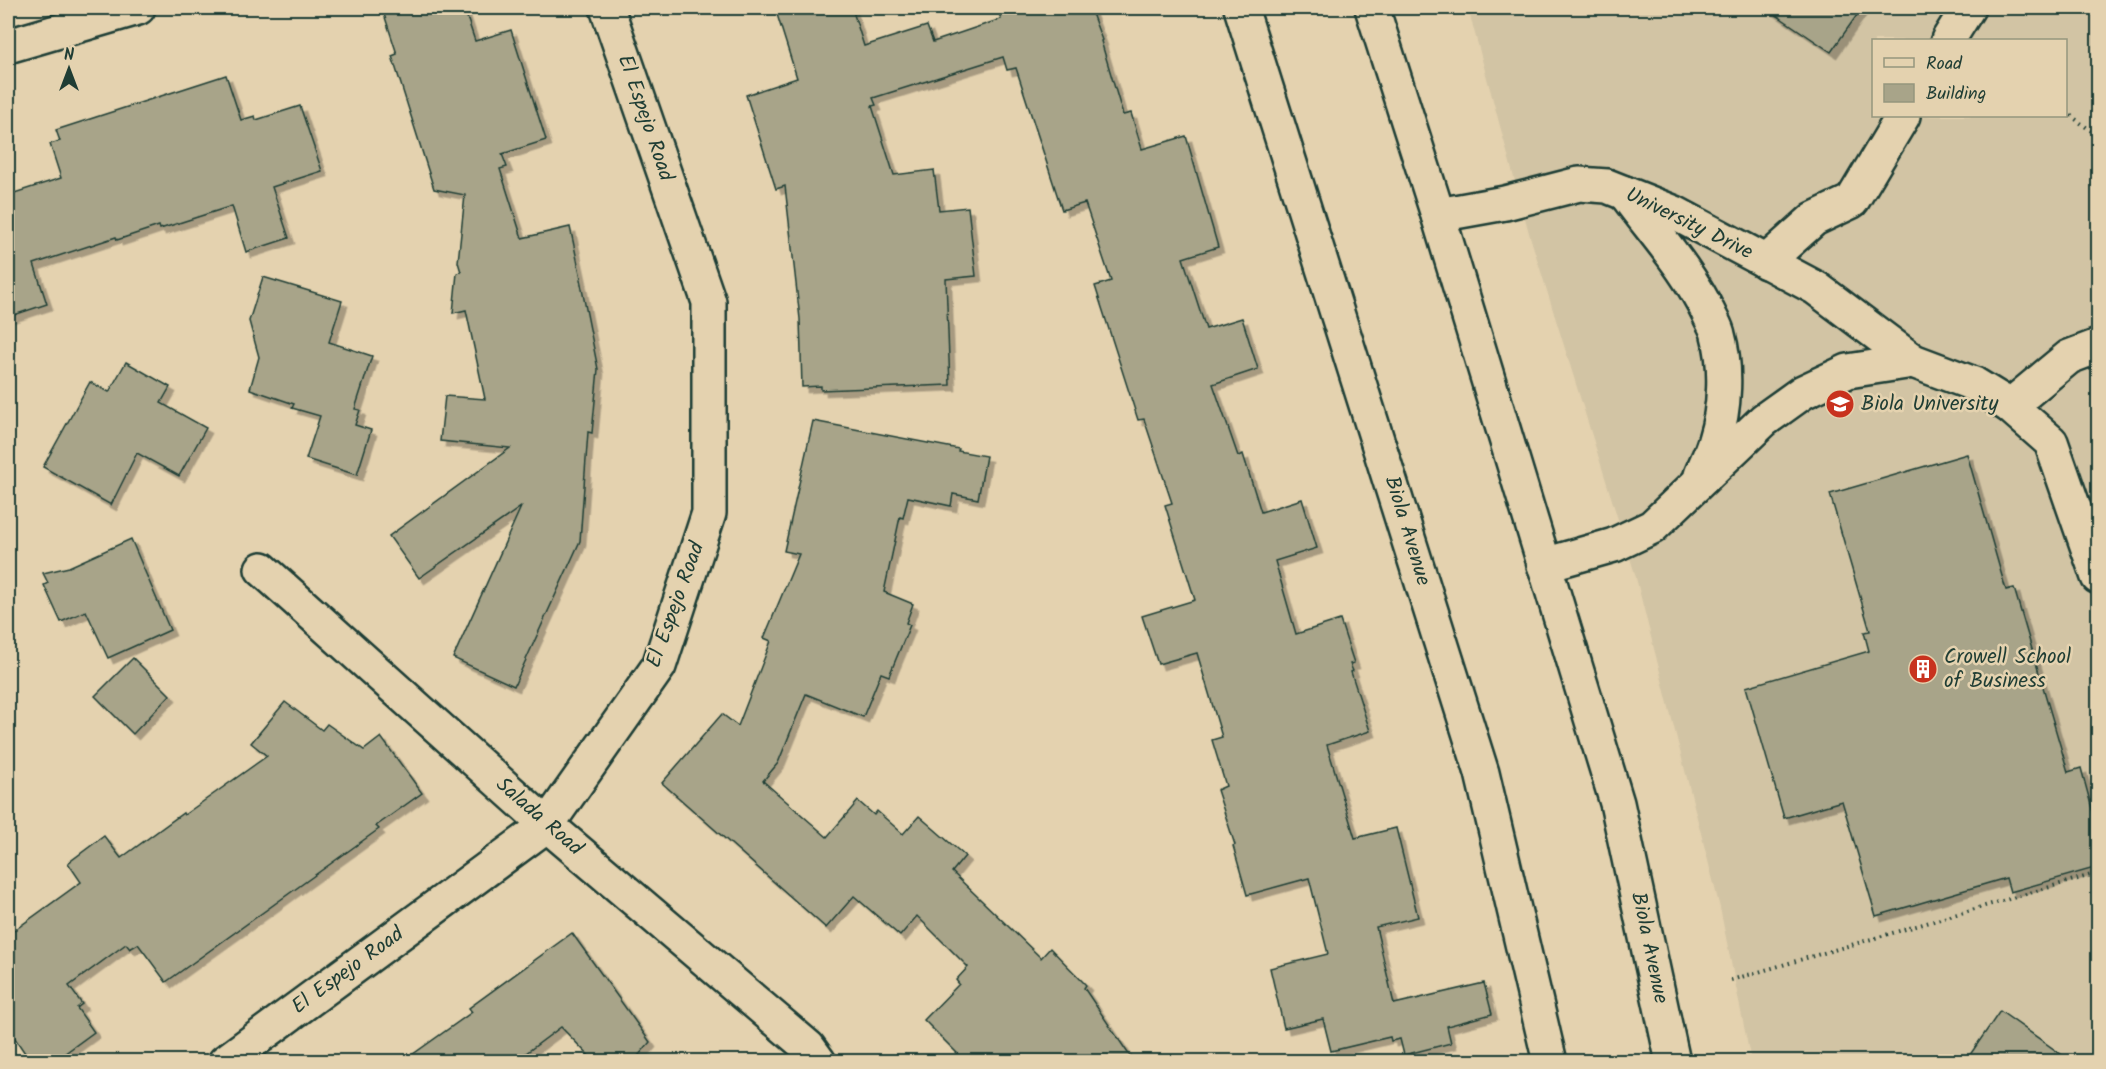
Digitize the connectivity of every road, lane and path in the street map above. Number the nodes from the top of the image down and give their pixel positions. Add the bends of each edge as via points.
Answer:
1 (138, 8) edge
2 (607, 8) edge
3 (1241, 8) edge
4 (1372, 8) edge
5 (1968, 8) edge
6 (1949, 39) edge
7 (8, 46) edge
8 (2067, 113) edge
9 (1902, 117) edge
10 (2098, 136) edge
11 (1625, 192) junction
12 (1438, 215) junction
13 (1766, 262) junction
14 (2098, 346) edge
15 (1913, 361) junction
16 (2010, 406) junction
17 (1698, 482) junction
18 (1544, 566) junction
19 (262, 569) dead end
20 (2098, 578) edge
21 (547, 825) junction
22 (2098, 873) edge
23 (1731, 980) dead end
24 (225, 1062) edge
25 (819, 1062) edge
26 (1550, 1062) edge
27 (1673, 1062) edge

1 - 7 street
2 - 21 street, El Espejo Road via 708,302 708,513 659,666
3 - 26 street, Biola Avenue via 1482,773
4 - 12 street, Biola Avenue
5 - 6 street
8 - 10 path
9 - 13 street via 1852,201 1814,219
11 - 12 street, University Drive via 1580,184
11 - 13 street, University Drive via 1676,213
11 - 17 street via 1701,297 1718,334 1724,370 1721,409 1715,440
12 - 18 street, Biola Avenue
13 - 15 street, University Drive via 1816,288
14 - 16 street via 2069,357
15 - 16 street, University Drive via 1974,384
15 - 17 street, University Drive via 1848,370 1803,392 1764,420
16 - 20 street, University Drive via 2051,442
17 - 18 street, University Drive via 1652,527 1614,546
18 - 27 street, Biola Avenue via 1617,803
19 - 21 street, Salada Road
21 - 24 street, El Espejo Road
21 - 25 street, Salada Road via 808,1047
22 - 23 path

